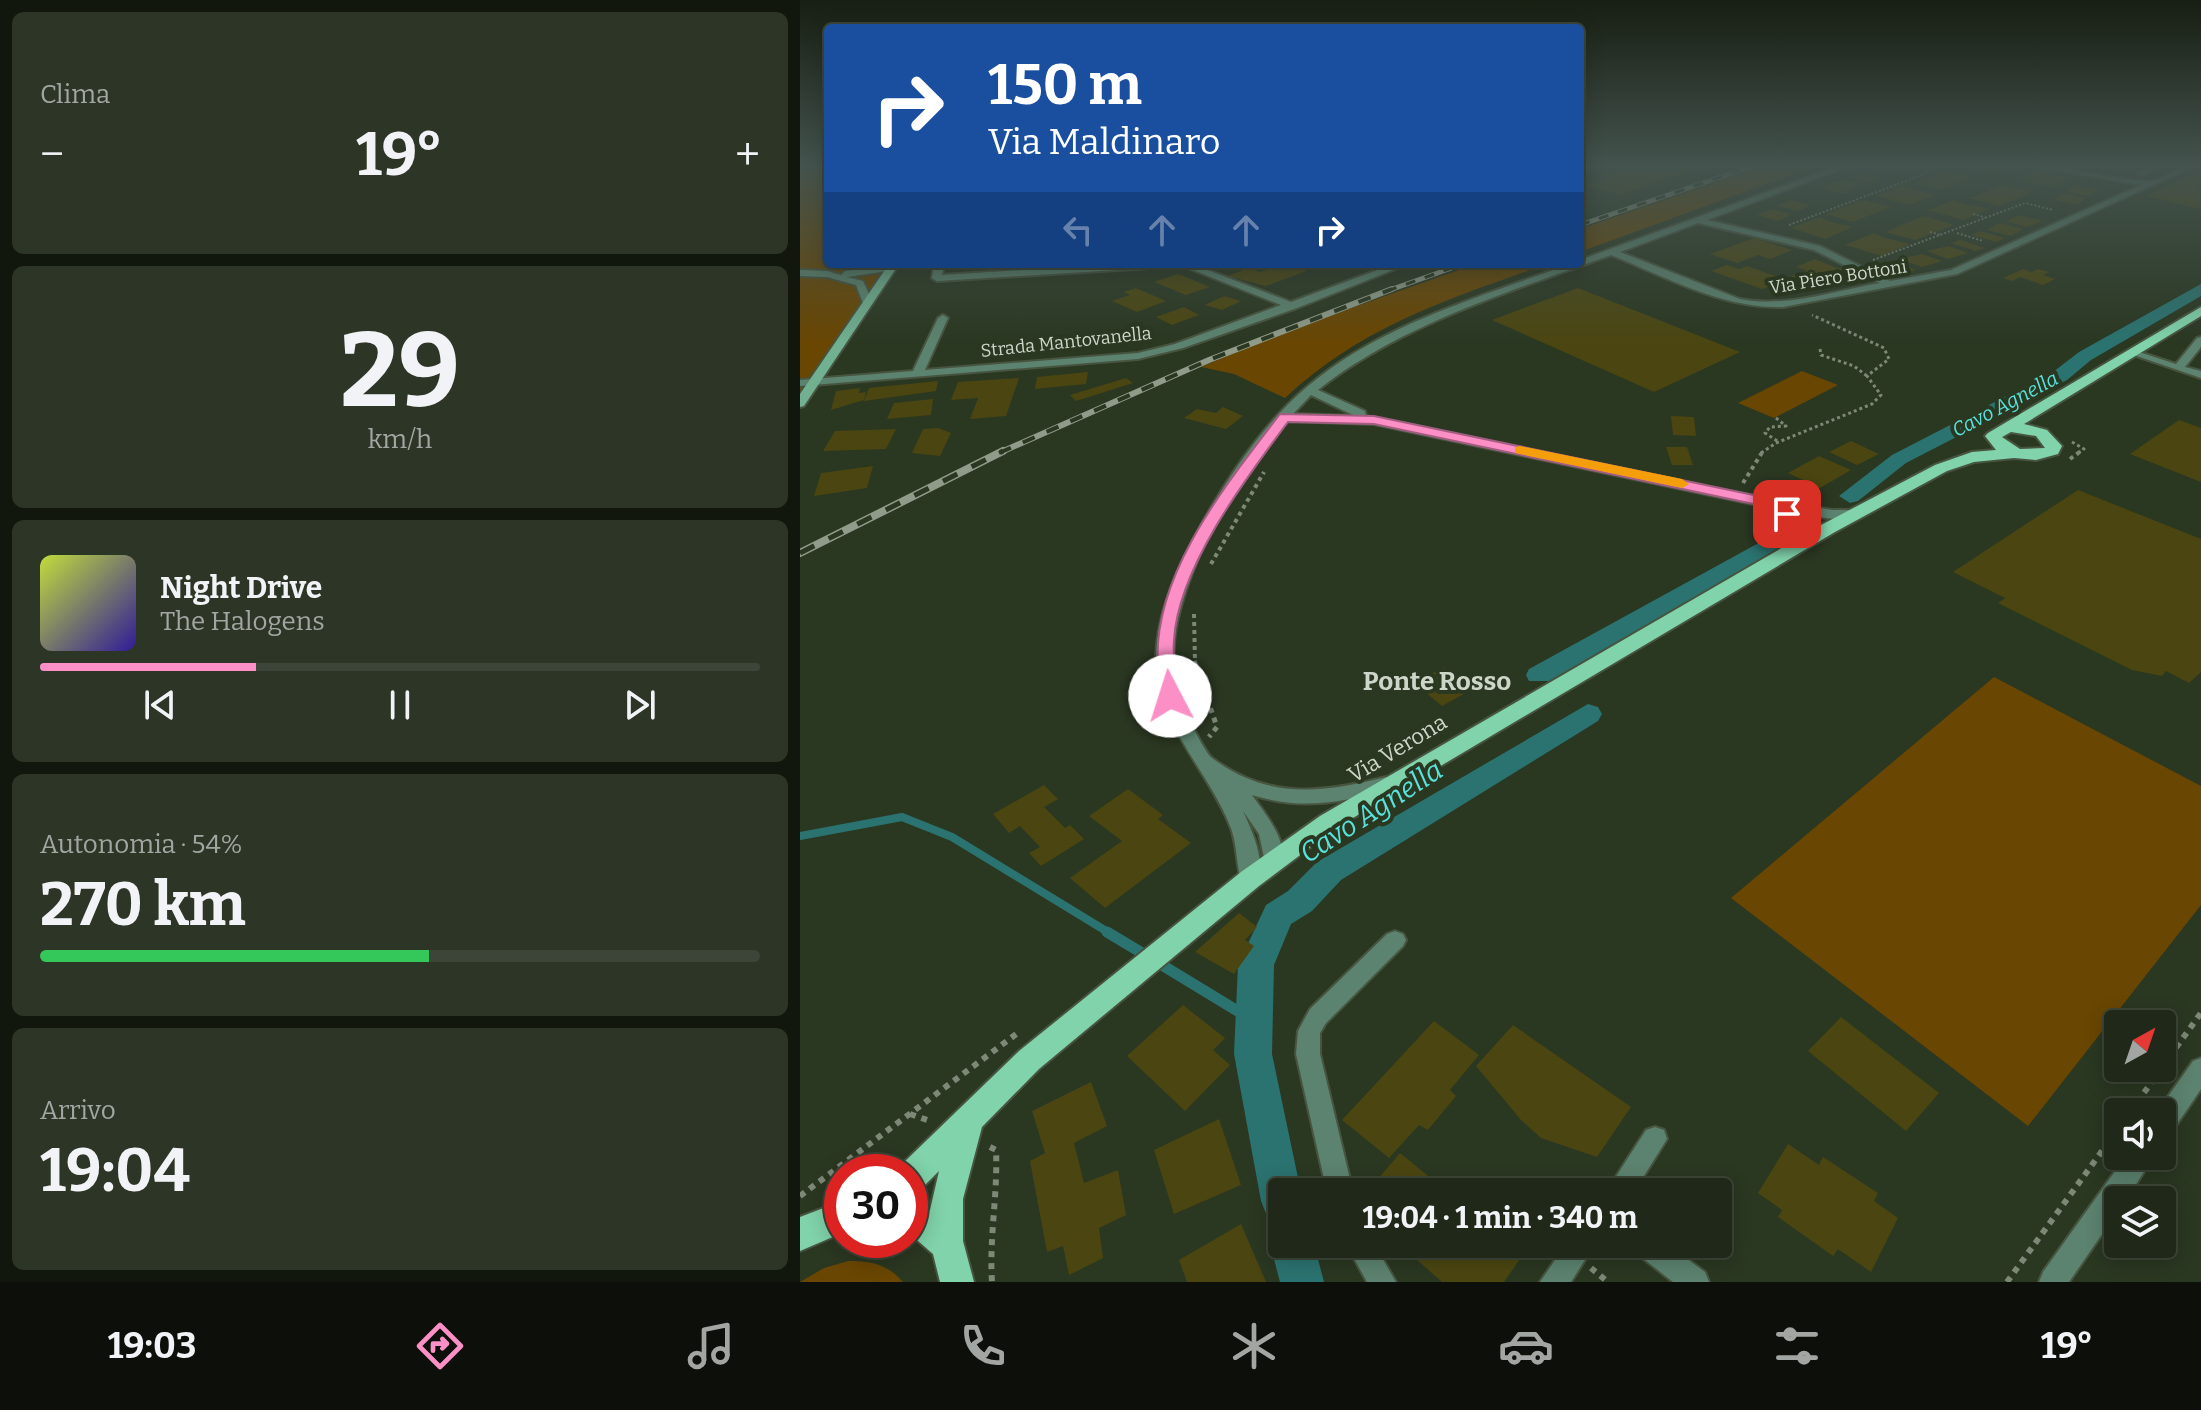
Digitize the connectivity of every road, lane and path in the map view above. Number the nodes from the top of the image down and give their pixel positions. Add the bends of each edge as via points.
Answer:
1 (1693, 224) edge
2 (1713, 224) edge
3 (1793, 224) edge
4 (1974, 224) edge
5 (2064, 224) edge
6 (1790, 225) dead end
7 (1930, 232) dead end
8 (1944, 236) junction
9 (1614, 253) junction
10 (1584, 264) edge
11 (1852, 265) junction
12 (836, 268) edge
13 (892, 268) edge
14 (938, 268) edge
15 (1101, 268) edge
16 (1193, 268) edge
17 (1393, 268) edge
18 (1572, 268) edge
19 (800, 272) edge
20 (1891, 285) junction
21 (868, 303) junction
22 (1789, 303) junction
23 (1293, 306) junction
24 (2201, 311) edge
25 (943, 318) dead end
26 (2201, 340) edge
27 (1820, 349) dead end
28 (2133, 353) junction
29 (2178, 368) junction
30 (917, 374) junction
31 (2201, 375) edge
32 (1867, 376) junction
33 (814, 381) junction
34 (800, 383) edge
35 (1311, 391) junction
36 (2055, 400) junction
37 (800, 403) edge
38 (1284, 417) junction
39 (1776, 418) dead end
40 (1374, 420) junction
41 (2010, 427) junction
42 (2048, 437) junction
43 (1994, 440) junction
44 (1779, 442) junction
45 (2014, 453) junction
46 (1263, 464) dead end
47 (1941, 468) junction
48 (1736, 496) junction
49 (1768, 503) junction
50 (1857, 514) junction
51 (1803, 543) junction
52 (1210, 566) dead end
53 (1195, 604) dead end
54 (1197, 747) junction
55 (1210, 763) junction
56 (1229, 778) junction
57 (1392, 782) junction
58 (1273, 862) junction
59 (1250, 879) junction
60 (1395, 940) dead end
61 (2201, 1013) edge
62 (1029, 1025) dead end
63 (2176, 1048) edge
64 (2201, 1069) edge
65 (2176, 1105) edge
66 (970, 1118) junction
67 (1655, 1139) dead end
68 (2104, 1148) edge
69 (928, 1160) edge
70 (2131, 1170) edge
71 (1337, 1178) edge
72 (1629, 1178) edge
73 (800, 1196) edge
74 (824, 1224) edge
75 (928, 1225) edge
76 (800, 1234) edge
77 (946, 1241) junction
78 (1367, 1258) edge
79 (1572, 1258) edge
80 (1663, 1258) edge
81 (957, 1282) edge
82 (1382, 1282) edge
83 (1554, 1282) edge
84 (1695, 1282) edge
85 (2007, 1282) edge
86 (2053, 1282) edge

1 - 9 street
2 - 11 street via 1817,248
3 - 6 path
4 - 8 path
5 - 20 street, Via Piero Bottoni via 1975,265
7 - 8 path
8 - 11 path
9 - 10 street
9 - 22 street, Via Piero Bottoni via 1737,301
11 - 20 street
12 - 19 street
12 - 21 street via 860,283
13 - 21 main road
14 - 15 street via 937,278
16 - 23 street
17 - 23 street, Strada Mantovanella
18 - 35 street via 1387,339
20 - 22 street, Via Piero Bottoni
21 - 33 main road
22 - 32 path via 1884,348 1889,359
23 - 30 street, Strada Mantovanella via 1138,356
24 - 28 main road, Via Verona
25 - 30 street
26 - 29 street
27 - 32 path via 1821,355
28 - 29 street
28 - 36 main road, Via Verona
29 - 31 street
30 - 33 street, Strada Mantovanella
32 - 44 path via 1881,395 1878,400
33 - 34 street, Strada Mantovanella
33 - 37 main road
35 - 38 street
35 - 40 street
36 - 41 main road, Via Verona
36 - 42 main road via 2044,418
38 - 40 street
38 - 54 street via 1235,483 1176,587 1164,640 1170,696
39 - 44 path via 1786,426 1770,427 1765,433
40 - 48 street
41 - 42 main road
41 - 43 main road, Via Verona via 1998,430
42 - 45 main road, Via Verona via 2054,446 2044,454
43 - 45 main road
43 - 47 main road, Via Verona via 1958,454
44 - 48 path via 1761,453
45 - 47 main road, Via Verona via 1992,453
46 - 52 path via 1263,477
47 - 50 main road, Via Verona
48 - 49 street
49 - 50 street
49 - 51 street via 1798,524
50 - 51 main road, Via Verona
51 - 57 main road, Via Verona
53 - 54 path via 1190,644 1217,727
54 - 55 street
55 - 56 street
55 - 59 street via 1250,854
56 - 57 street via 1261,793 1307,800
56 - 58 street via 1268,833
57 - 58 main road, Via Verona
58 - 59 main road, Via Verona
59 - 66 main road, Via Verona via 1029,1060
60 - 71 street via 1309,1031 1308,1054
61 - 63 path
62 - 73 path
64 - 65 street
66 - 69 main road, Via Verona
66 - 77 main road via 947,1199
67 - 72 street
68 - 85 path
70 - 86 street
74 - 76 main road
75 - 77 main road
77 - 81 main road via 957,1266
78 - 82 street
79 - 83 street
80 - 84 street

